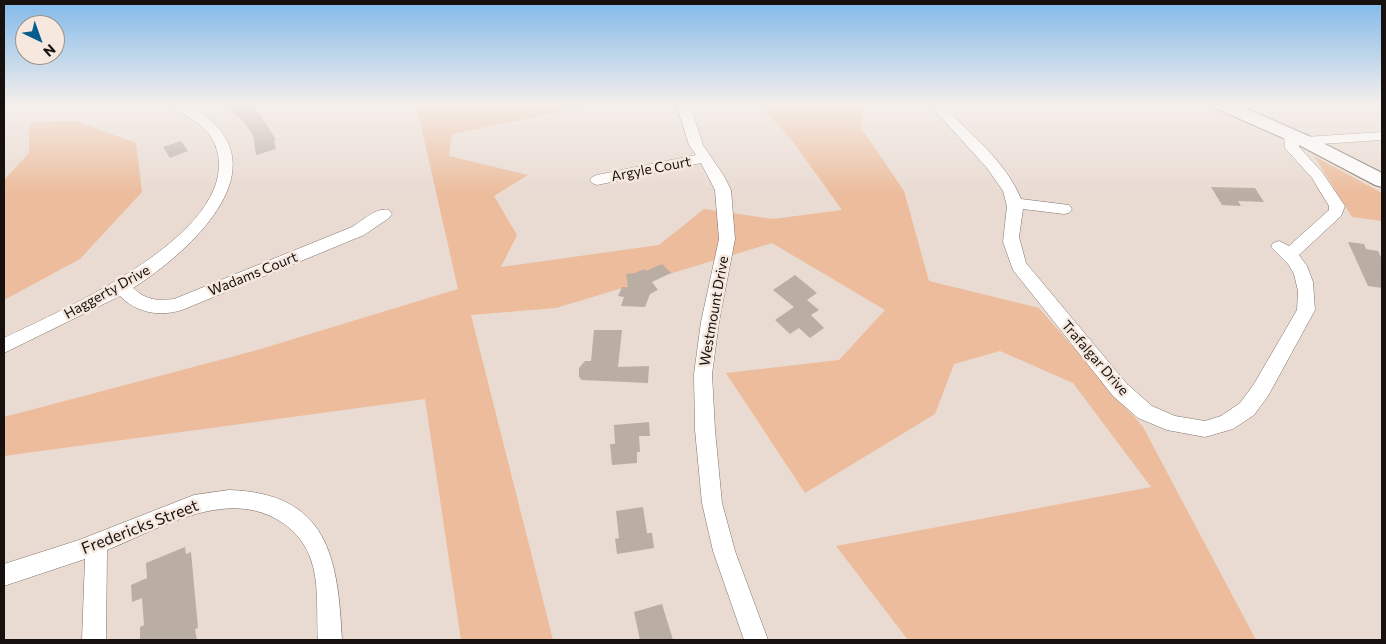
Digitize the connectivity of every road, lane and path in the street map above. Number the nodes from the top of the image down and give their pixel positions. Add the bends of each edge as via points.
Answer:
1 (216, 134) edge
2 (693, 134) edge
3 (963, 134) edge
4 (1289, 134) edge
5 (1382, 136) edge
6 (1298, 138) junction
7 (705, 158) junction
8 (597, 180) dead end
9 (1382, 181) edge
10 (1015, 203) junction
11 (1064, 209) dead end
12 (384, 214) dead end
13 (122, 287) junction
14 (4, 346) edge
15 (96, 544) junction
16 (4, 575) edge
17 (94, 640) edge
18 (330, 640) edge
19 (756, 640) edge

1 - 13 street, Haggerty Drive via 225,156 223,184 213,204 164,259
2 - 7 street, Westmount Drive
3 - 10 street via 1007,184
4 - 6 main road
5 - 6 street
6 - 9 main road
6 - 10 street, Trafalgar Drive via 1292,148 1317,175 1337,206 1336,212 1312,236 1285,251 1300,266 1305,280 1306,310 1262,390 1247,409 1226,423 1204,429 1174,424 1145,412 1120,390 1019,266 1012,248 1011,233
7 - 8 street, Argyle Court
7 - 19 street, Westmount Drive via 722,190 727,239 703,374 704,430 711,494 724,551
10 - 11 street
12 - 13 street, Wadams Court via 358,231 176,305 145,305 134,300
13 - 14 street, Haggerty Drive
15 - 16 street, Fredericks Street
15 - 17 street
15 - 18 street, Fredericks Street via 210,501 236,498 268,504 302,524 322,558

